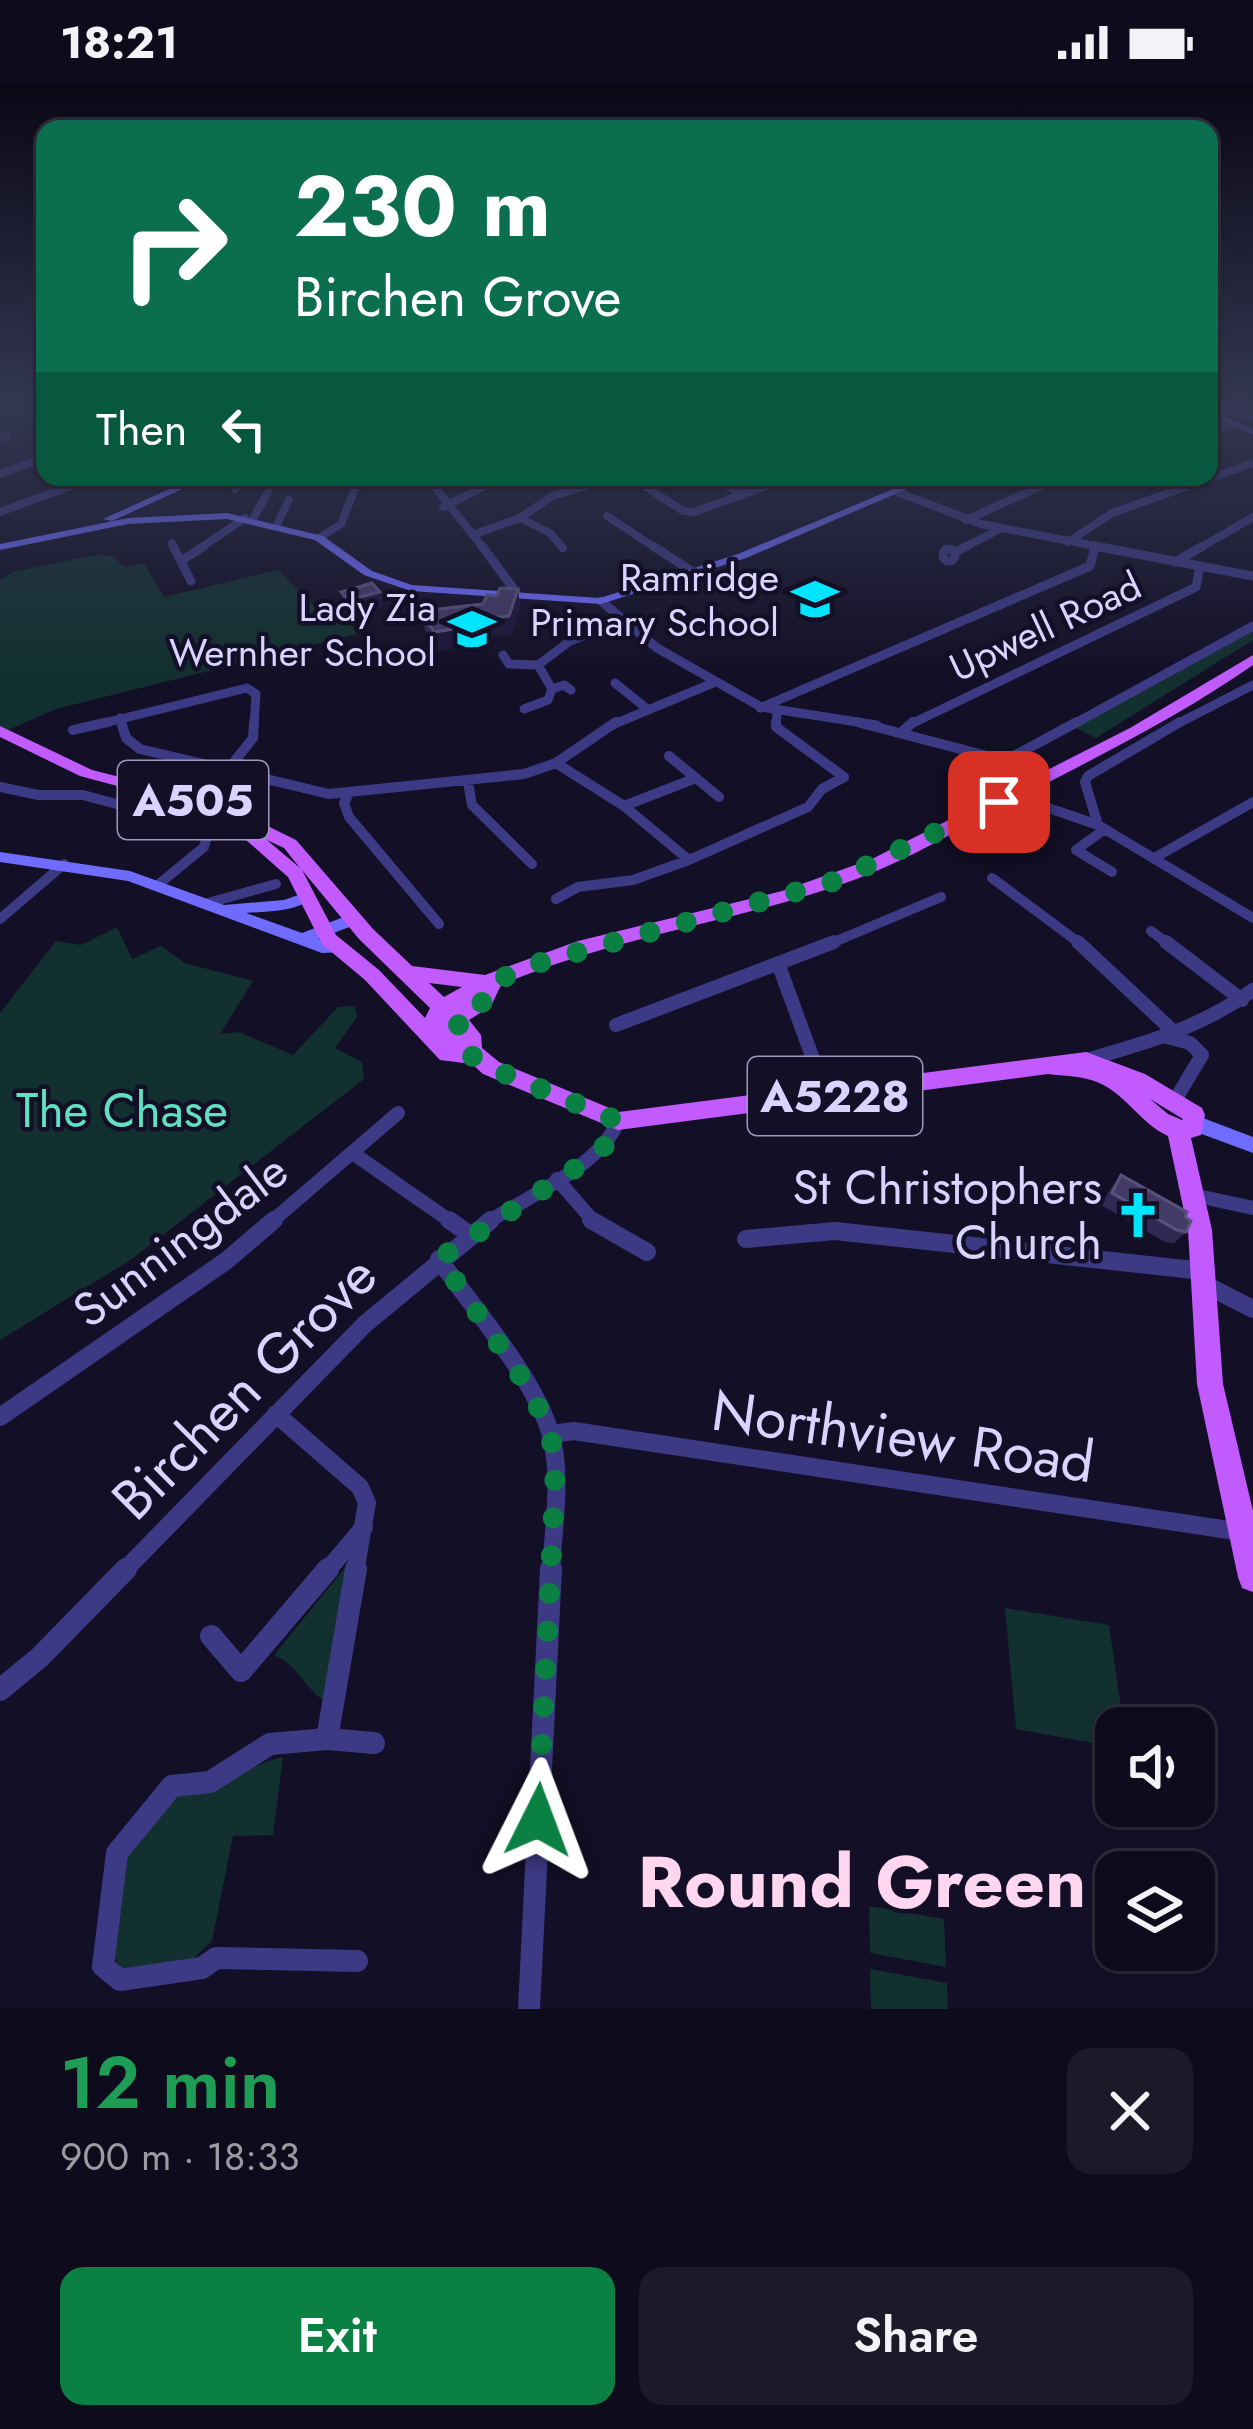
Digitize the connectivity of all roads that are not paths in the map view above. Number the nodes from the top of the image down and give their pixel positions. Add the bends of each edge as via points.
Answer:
1 (41, 497) edge
2 (155, 497) edge
3 (265, 497) edge
4 (352, 497) edge
5 (439, 497) edge
6 (463, 497) edge
7 (556, 497) edge
8 (661, 497) edge
9 (739, 497) edge
10 (885, 497) edge
11 (909, 497) edge
12 (1017, 497) edge
13 (1158, 497) edge
14 (289, 500) dead end
15 (443, 507) junction
16 (0, 512) edge
17 (607, 516) dead end
18 (1253, 517) edge
19 (520, 518) junction
20 (249, 519) junction
21 (966, 520) junction
22 (108, 524) junction
23 (277, 524) junction
24 (1000, 529) junction
25 (472, 536) junction
26 (319, 538) junction
27 (1068, 542) junction
28 (172, 543) dead end
29 (0, 547) edge
30 (1095, 547) junction
31 (563, 548) dead end
32 (955, 552) dead end
33 (181, 561) junction
34 (1174, 562) junction
35 (1200, 566) junction
36 (693, 572) junction
37 (1253, 577) edge
38 (191, 581) dead end
39 (516, 592) junction
40 (601, 601) junction
41 (623, 620) junction
42 (1253, 626) edge
43 (503, 655) dead end
44 (1253, 659) edge
45 (538, 665) junction
46 (616, 683) dead end
47 (713, 683) junction
48 (1252, 686) edge
49 (551, 689) junction
50 (571, 690) dead end
51 (646, 708) junction
52 (760, 708) junction
53 (524, 710) dead end
54 (777, 713) junction
55 (119, 718) junction
56 (73, 730) dead end
57 (0, 731) edge
58 (903, 731) junction
59 (0, 743) edge
60 (669, 756) dead end
61 (556, 763) junction
62 (229, 768) junction
63 (696, 778) junction
64 (468, 782) junction
65 (0, 787) edge
66 (348, 795) junction
67 (719, 797) dead end
68 (1253, 802) edge
69 (1036, 804) dead end
70 (624, 806) junction
71 (1101, 827) junction
72 (0, 857) edge
73 (1156, 857) junction
74 (689, 860) junction
75 (64, 864) junction
76 (532, 864) dead end
77 (1112, 872) dead end
78 (992, 878) dead end
79 (159, 884) junction
80 (276, 884) dead end
81 (307, 897) junction
82 (941, 897) dead end
83 (556, 899) dead end
84 (217, 906) junction
85 (1253, 918) edge
86 (0, 919) edge
87 (354, 919) junction
88 (440, 924) dead end
89 (1151, 931) dead end
90 (312, 934) junction
91 (779, 966) junction
92 (407, 973) junction
93 (490, 984) junction
94 (1248, 995) edge
95 (445, 1019) junction
96 (415, 1024) junction
97 (616, 1025) dead end
98 (1171, 1035) junction
99 (1134, 1050) junction
100 (472, 1056) junction
101 (1086, 1060) junction
102 (1052, 1066) junction
103 (1138, 1080) junction
104 (827, 1097) junction
105 (1167, 1107) junction
106 (398, 1113) dead end
107 (618, 1121) junction
108 (1187, 1127) junction
109 (1253, 1144) edge
110 (354, 1154) junction
111 (556, 1179) junction
112 (1193, 1196) junction
113 (1253, 1208) edge
114 (469, 1234) junction
115 (746, 1239) dead end
116 (647, 1252) dead end
117 (440, 1258) junction
118 (1203, 1277) junction
119 (1253, 1309) edge
120 (276, 1414) junction
121 (0, 1417) edge
122 (551, 1434) junction
123 (365, 1525) junction
124 (1242, 1532) junction
125 (1253, 1576) edge
126 (211, 1636) dead end
127 (0, 1690) edge
128 (326, 1739) junction
129 (374, 1743) dead end
130 (357, 1960) dead end
131 (529, 2009) edge

1 - 16 street
2 - 22 street via 115,513
3 - 20 street
4 - 26 street via 341,524
5 - 15 street
6 - 15 street
7 - 19 street
8 - 9 street via 694,512
10 - 36 street
11 - 21 street
12 - 21 street
13 - 27 street via 1112,513
14 - 23 street
15 - 25 street
17 - 36 street
18 - 34 street
19 - 25 street
19 - 31 street
20 - 22 street via 189,515
20 - 23 street
20 - 33 street
21 - 24 street
22 - 29 street
23 - 26 street
24 - 27 street
24 - 32 street
25 - 39 street
26 - 39 street via 395,584
27 - 30 street
28 - 33 street
30 - 34 street
30 - 52 street via 1090,566
33 - 38 street
34 - 35 street
35 - 37 street
35 - 58 street, Upwell Road via 1196,587
36 - 40 street
39 - 40 street
40 - 41 street
41 - 45 street via 570,641
41 - 47 street
42 - 58 street via 1026,750 992,759 964,755
43 - 45 street via 508,664
44 - 93 main road via 1147,724 872,866 722,916 553,958
45 - 49 street
46 - 51 street
47 - 51 street
47 - 52 street
48 - 71 street via 1088,776
49 - 50 street
49 - 53 street via 548,700
51 - 61 street
52 - 54 street
54 - 58 street
54 - 74 street via 776,727 844,777 808,807
55 - 56 street
55 - 62 street via 131,745
55 - 62 street via 247,688 256,694 253,738
57 - 87 main road, A505 via 86,773 259,826 290,844
59 - 81 main road, A505 via 57,773 209,814 246,832 287,863
60 - 63 street
61 - 64 street
61 - 70 street
62 - 66 street
63 - 67 street
63 - 70 street
64 - 66 street
64 - 76 street via 472,805
65 - 79 street via 83,795 209,829 204,847
66 - 88 street via 349,818
68 - 73 street
69 - 71 street
70 - 74 street
71 - 73 street
71 - 77 street via 1076,850
72 - 75 street
73 - 85 street
74 - 83 street
75 - 79 street
75 - 86 street
78 - 98 street via 1097,957
79 - 84 street
80 - 84 street
81 - 84 street
81 - 90 main road, A505
82 - 91 street
84 - 90 street
87 - 90 street
87 - 92 main road, A505
89 - 94 street
90 - 96 main road, A505 via 374,976
91 - 97 street
91 - 104 street
92 - 93 main road
92 - 95 main road, A505
93 - 95 main road via 484,1001
94 - 98 street
95 - 96 main road
95 - 100 main road
96 - 100 main road via 447,1054
98 - 99 street
98 - 105 street via 1202,1055
99 - 101 street
99 - 103 street
100 - 107 main road
101 - 102 main road, A5228
101 - 103 main road
102 - 104 main road, A5228
102 - 105 main road, A5228 via 1114,1080
103 - 105 main road
104 - 107 main road, A5228
105 - 108 main road
106 - 110 street, Sunningdale
107 - 111 street, Birchen Grove via 606,1146
108 - 109 street
108 - 112 main road
110 - 114 street
110 - 121 street, Sunningdale via 226,1261
111 - 114 street, Birchen Grove
111 - 116 street via 593,1222
112 - 113 street
112 - 118 main road
114 - 117 street, Birchen Grove
115 - 118 street via 835,1231 1093,1255
117 - 120 street, Birchen Grove
117 - 122 street
118 - 119 street
118 - 124 main road via 1210,1384
120 - 123 street via 360,1487
120 - 127 street, Birchen Grove
122 - 124 street, Northview Road via 574,1430
122 - 131 street
123 - 126 street via 241,1671
123 - 128 street
124 - 125 main road
128 - 129 street
128 - 130 street via 270,1744 210,1782 172,1786 117,1853 103,1966 121,1980 202,1968 216,1958

